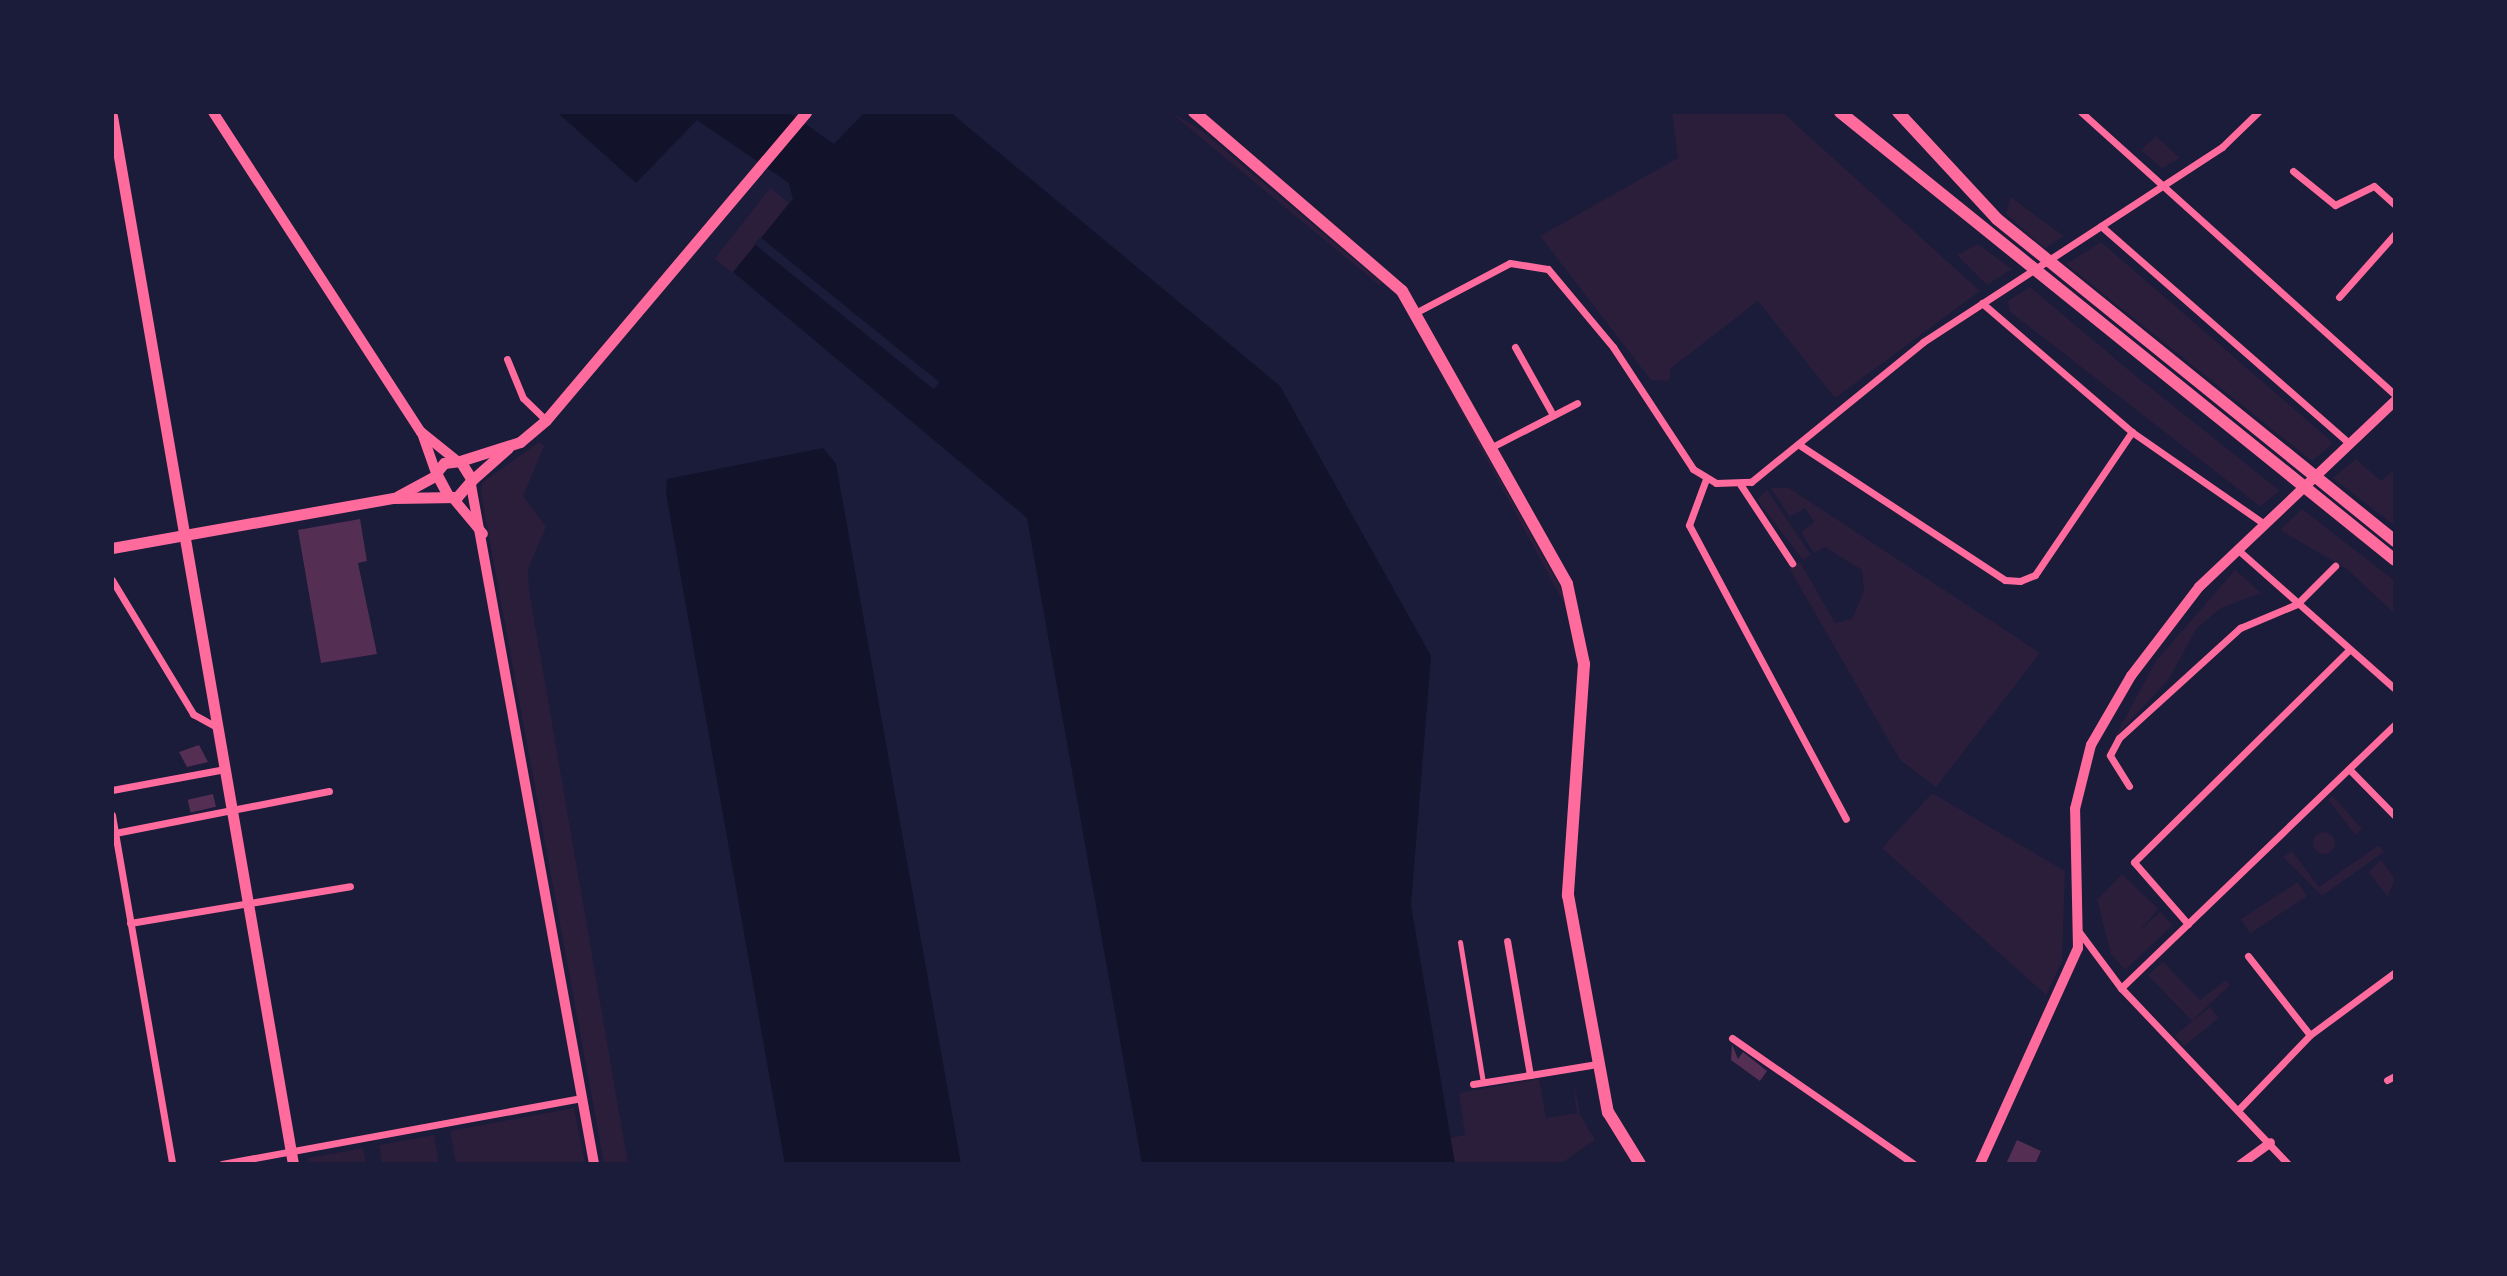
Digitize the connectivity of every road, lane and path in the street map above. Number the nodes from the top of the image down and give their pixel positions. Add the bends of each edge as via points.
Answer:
1 (213, 112) edge
2 (1194, 112) edge
3 (1840, 112) edge
4 (1898, 112) edge
5 (2081, 112) edge
6 (2258, 112) edge
7 (2249, 115) edge
8 (112, 116) edge
9 (803, 116) edge
10 (2293, 171) dead end
11 (2160, 185) junction
12 (2395, 205) edge
13 (2101, 226) junction
14 (2395, 234) edge
15 (2339, 297) dead end
16 (1982, 303) junction
17 (1415, 313) junction
18 (1515, 347) dead end
19 (507, 359) dead end
20 (2395, 395) edge
21 (2395, 401) edge
22 (1577, 403) dead end
23 (1553, 415) junction
24 (546, 420) junction
25 (421, 432) junction
26 (2132, 432) junction
27 (2346, 445) junction
28 (1801, 446) junction
29 (508, 448) junction
30 (1489, 449) junction
31 (458, 461) junction
32 (436, 474) junction
33 (1706, 479) junction
34 (471, 483) junction
35 (1740, 484) junction
36 (450, 496) junction
37 (394, 498) junction
38 (2263, 523) junction
39 (484, 535) junction
40 (185, 537) junction
41 (2395, 541) edge
42 (2236, 547) junction
43 (112, 548) edge
44 (2395, 560) edge
45 (1792, 563) dead end
46 (2335, 566) dead end
47 (112, 580) edge
48 (2297, 604) junction
49 (2350, 649) junction
50 (2395, 689) edge
51 (2395, 724) edge
52 (218, 728) junction
53 (225, 769) junction
54 (2349, 769) junction
55 (2129, 786) dead end
56 (112, 790) edge
57 (329, 791) dead end
58 (232, 813) junction
59 (112, 815) edge
60 (2395, 816) edge
61 (1846, 819) dead end
62 (115, 833) junction
63 (350, 886) dead end
64 (248, 904) junction
65 (130, 923) junction
66 (2188, 924) junction
67 (2080, 933) junction
68 (1507, 941) dead end
69 (1460, 942) dead end
70 (2248, 956) dead end
71 (2395, 972) edge
72 (2121, 988) junction
73 (2310, 1035) junction
74 (1732, 1038) dead end
75 (1597, 1064) junction
76 (1530, 1075) junction
77 (2395, 1076) edge
78 (2387, 1080) dead end
79 (1483, 1082) junction
80 (1473, 1084) dead end
81 (583, 1098) junction
82 (2240, 1108) junction
83 (2270, 1142) junction
84 (292, 1158) edge
85 (172, 1164) edge
86 (222, 1164) edge
87 (594, 1164) edge
88 (1640, 1164) edge
89 (1914, 1164) edge
90 (1980, 1164) edge
91 (2240, 1164) edge
92 (2288, 1164) edge

1 - 25 main road
2 - 17 highway via 1368,258
3 - 44 highway
4 - 41 highway via 1997,219
5 - 11 street
6 - 7 street
7 - 11 street via 2222,147
8 - 40 main road
9 - 24 main road
10 - 12 street via 2335,205 2374,186
11 - 13 street
11 - 20 street
13 - 16 street
13 - 27 street
14 - 15 street
16 - 26 street
16 - 28 street via 1863,386
17 - 30 highway
17 - 33 street via 1510,263 1548,269
18 - 23 street
19 - 24 street via 523,398
21 - 27 main road
22 - 23 street
23 - 30 street
24 - 29 main road
25 - 31 main road
25 - 32 main road
26 - 28 street via 2035,575 2020,581 2005,580
26 - 38 street
27 - 38 main road
28 - 35 street
29 - 31 main road
29 - 34 main road
30 - 75 highway via 1567,584 1582,634 1568,895
31 - 32 main road
31 - 34 main road
32 - 36 main road
32 - 37 main road
33 - 35 street
33 - 61 street via 1689,525
34 - 36 main road
34 - 39 main road
35 - 45 street
36 - 37 main road
36 - 39 main road
37 - 40 main road
38 - 42 main road
39 - 81 main road
40 - 43 main road
40 - 52 main road
42 - 48 street
42 - 67 main road via 2176,614 2091,745 2075,809
46 - 48 street
47 - 52 street via 193,714
48 - 49 street
48 - 55 street via 2240,628 2119,738 2110,755
49 - 50 street
49 - 66 street via 2132,866
51 - 54 street
52 - 53 main road
53 - 56 street
53 - 58 main road
54 - 60 street
54 - 66 street
57 - 58 street
58 - 62 street
58 - 64 main road
59 - 62 street
62 - 65 street
63 - 64 street
64 - 65 street
64 - 84 main road
65 - 85 street
66 - 72 street
67 - 72 street
67 - 90 main road
68 - 76 street
69 - 79 street
70 - 73 street
71 - 73 street
72 - 82 street
73 - 82 street
74 - 89 street
75 - 76 street
75 - 88 highway via 1608,1112
76 - 79 street
77 - 78 street
79 - 80 street
81 - 84 street
81 - 87 main road
82 - 83 street
83 - 91 street
83 - 92 street
84 - 86 street

